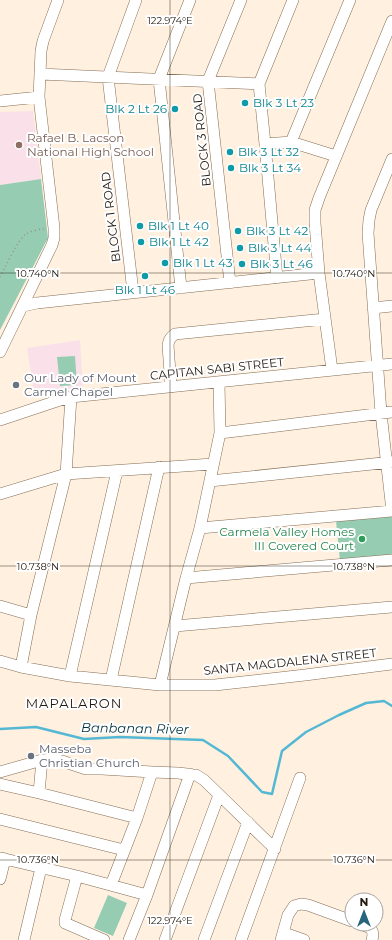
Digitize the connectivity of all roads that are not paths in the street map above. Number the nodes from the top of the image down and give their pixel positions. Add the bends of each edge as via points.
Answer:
1 (58, 0) edge
2 (136, 0) edge
3 (190, 0) edge
4 (241, 0) edge
5 (293, 0) edge
6 (350, 0) edge
7 (392, 21) edge
8 (40, 74) junction
9 (108, 77) junction
10 (159, 79) junction
11 (208, 81) junction
12 (259, 84) junction
13 (39, 97) junction
14 (0, 101) edge
15 (291, 142) junction
16 (265, 144) junction
17 (336, 156) junction
18 (392, 159) edge
19 (319, 273) junction
20 (277, 278) junction
21 (230, 283) junction
22 (181, 288) junction
23 (133, 292) junction
24 (23, 306) junction
25 (392, 306) edge
26 (373, 308) junction
27 (325, 319) junction
28 (0, 352) edge
29 (392, 364) edge
30 (377, 366) junction
31 (332, 370) junction
32 (219, 382) junction
33 (171, 386) junction
34 (71, 397) junction
35 (387, 413) edge
36 (2, 419) edge
37 (220, 433) junction
38 (389, 462) edge
39 (213, 464) junction
40 (159, 467) junction
41 (117, 471) junction
42 (66, 474) junction
43 (210, 481) junction
44 (0, 494) edge
45 (392, 511) edge
46 (200, 528) junction
47 (392, 560) edge
48 (186, 578) junction
49 (0, 606) edge
50 (392, 607) edge
51 (31, 615) junction
52 (175, 626) junction
53 (0, 661) edge
54 (392, 664) edge
55 (20, 667) junction
56 (70, 676) junction
57 (111, 680) junction
58 (160, 685) junction
59 (42, 760) junction
60 (0, 772) edge
61 (152, 772) junction
62 (190, 774) junction
63 (300, 778) dead end
64 (0, 784) edge
65 (39, 793) junction
66 (219, 795) junction
67 (137, 818) junction
68 (0, 819) edge
69 (248, 822) junction
70 (275, 849) junction
71 (124, 850) junction
72 (3, 858) edge
73 (41, 868) junction
74 (77, 876) junction
75 (0, 878) edge
76 (111, 885) junction
77 (147, 895) junction
78 (344, 918) edge
79 (283, 937) edge
80 (24, 940) edge
81 (104, 940) edge
82 (129, 940) edge
83 (165, 940) edge
84 (204, 940) edge
85 (241, 940) edge
86 (304, 940) edge

1 - 8 street via 43,41
2 - 9 street, BLOCK 1 ROAD
3 - 10 street
4 - 11 street, BLOCK 3 ROAD
5 - 12 street
6 - 15 street
7 - 17 street
8 - 9 street
8 - 13 street
9 - 10 street
9 - 23 street, BLOCK 1 ROAD
10 - 11 street
10 - 22 street
11 - 12 street
11 - 21 street, BLOCK 3 ROAD
12 - 16 street
13 - 14 street
13 - 24 street via 54,238
15 - 16 street
15 - 17 street
16 - 20 street
17 - 19 street via 315,210
18 - 26 street via 369,220
19 - 20 street
19 - 27 street
20 - 21 street
21 - 22 street
22 - 23 street
23 - 24 street via 37,302
24 - 28 street
25 - 26 street
26 - 30 street
27 - 31 street
27 - 33 street via 175,334 168,341
29 - 30 street, CAPITAN SABI STREET
30 - 31 street, CAPITAN SABI STREET
30 - 35 street
31 - 32 street, CAPITAN SABI STREET
32 - 33 street, CAPITAN SABI STREET
32 - 37 street
33 - 34 street, CAPITAN SABI STREET
34 - 36 street, CAPITAN SABI STREET
34 - 42 street
35 - 37 street
35 - 38 street
37 - 39 street
38 - 43 street
38 - 45 street
39 - 40 street
39 - 43 street
40 - 41 street
40 - 57 street
41 - 42 street
41 - 56 street
42 - 44 street
42 - 51 street
43 - 46 street
45 - 46 street
46 - 48 street
47 - 48 street
48 - 52 street
49 - 51 street
50 - 52 street
51 - 55 street
52 - 58 street
53 - 55 street, SANTA MAGDALENA STREET
54 - 58 street, SANTA MAGDALENA STREET via 215,685
55 - 56 street, SANTA MAGDALENA STREET
56 - 57 street, SANTA MAGDALENA STREET
57 - 58 street, SANTA MAGDALENA STREET
59 - 60 street
59 - 61 street via 62,761 86,769
59 - 65 street
61 - 62 street
61 - 67 street
62 - 66 street via 204,780
62 - 77 street
63 - 70 street
64 - 65 street
65 - 67 street
66 - 69 street
66 - 83 street
67 - 71 street
68 - 71 street
69 - 70 street
69 - 84 street
70 - 85 street
71 - 76 street
72 - 73 street
72 - 75 street
73 - 74 street
73 - 80 street
74 - 76 street
74 - 81 street via 65,923
76 - 77 street
77 - 82 street
78 - 79 street via 308,905 294,906 288,915
79 - 86 street

